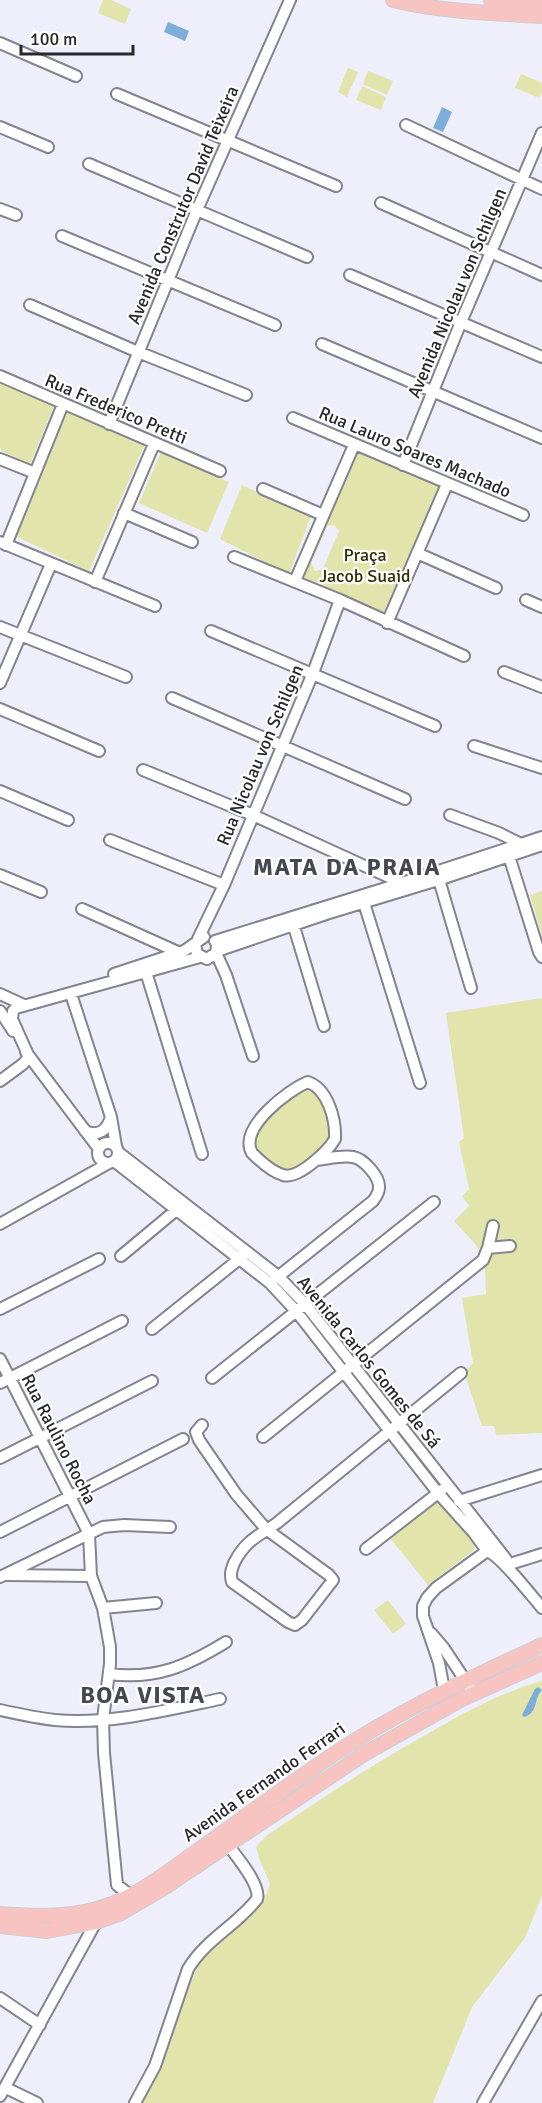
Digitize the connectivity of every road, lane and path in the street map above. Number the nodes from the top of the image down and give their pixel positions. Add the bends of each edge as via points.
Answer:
1 (290, 0) edge
2 (393, 0) edge
3 (490, 0) edge
4 (542, 3) edge
5 (542, 16) edge
6 (0, 43) edge
7 (76, 76) dead end
8 (117, 94) dead end
9 (406, 125) dead end
10 (0, 127) edge
11 (542, 133) edge
12 (228, 142) junction
13 (48, 147) dead end
14 (89, 164) dead end
15 (523, 180) junction
16 (336, 186) dead end
17 (542, 189) edge
18 (381, 203) dead end
19 (0, 208) edge
20 (197, 210) junction
21 (16, 215) dead end
22 (62, 236) dead end
23 (492, 253) junction
24 (307, 257) dead end
25 (350, 275) dead end
26 (542, 275) edge
27 (169, 281) junction
28 (30, 305) dead end
29 (461, 322) junction
30 (275, 325) dead end
31 (322, 344) dead end
32 (138, 352) junction
33 (542, 357) edge
34 (0, 376) edge
35 (433, 392) junction
36 (246, 395) dead end
37 (63, 404) junction
38 (293, 418) dead end
39 (109, 424) junction
40 (542, 426) edge
41 (530, 432) junction
42 (542, 438) edge
43 (154, 444) junction
44 (354, 445) junction
45 (0, 459) edge
46 (403, 465) junction
47 (220, 471) dead end
48 (35, 472) junction
49 (447, 484) junction
50 (263, 489) dead end
51 (124, 513) junction
52 (323, 515) junction
53 (523, 515) dead end
54 (192, 542) dead end
55 (3, 543) edge
56 (417, 553) junction
57 (234, 557) dead end
58 (51, 564) junction
59 (295, 581) junction
60 (95, 582) junction
61 (496, 588) dead end
62 (340, 600) junction
63 (526, 600) dead end
64 (155, 606) dead end
65 (542, 607) edge
66 (387, 623) junction
67 (0, 627) edge
68 (211, 631) dead end
69 (20, 636) junction
70 (464, 656) dead end
71 (504, 672) dead end
72 (313, 673) junction
73 (126, 677) dead end
74 (0, 683) edge
75 (542, 687) edge
76 (172, 698) dead end
77 (0, 709) edge
78 (435, 726) dead end
79 (281, 746) junction
80 (474, 746) dead end
81 (99, 751) dead end
82 (542, 768) edge
83 (143, 770) dead end
84 (0, 791) edge
85 (405, 799) dead end
86 (253, 815) junction
87 (450, 815) dead end
88 (69, 820) dead end
89 (499, 833) junction
90 (542, 837) edge
91 (110, 840) dead end
92 (520, 844) junction
93 (542, 845) edge
94 (508, 852) junction
95 (0, 875) edge
96 (437, 876) junction
97 (402, 883) junction
98 (224, 885) junction
99 (40, 892) dead end
100 (364, 903) junction
101 (82, 909) dead end
102 (296, 920) junction
103 (206, 921) junction
104 (197, 942) junction
105 (212, 950) junction
106 (180, 953) junction
107 (542, 957) edge
108 (146, 972) junction
109 (471, 988) dead end
110 (0, 994) edge
111 (71, 994) junction
112 (56, 997) junction
113 (24, 1005) junction
114 (0, 1011) edge
115 (324, 1026) dead end
116 (253, 1056) dead end
117 (29, 1062) junction
118 (0, 1081) edge
119 (420, 1083) dead end
120 (111, 1117) junction
121 (85, 1131) junction
122 (202, 1154) dead end
123 (109, 1155) junction
124 (316, 1160) junction
125 (434, 1202) dead end
126 (180, 1207) junction
127 (0, 1224) edge
128 (493, 1226) dead end
129 (510, 1246) dead end
130 (488, 1248) junction
131 (121, 1256) dead end
132 (243, 1256) junction
133 (99, 1259) dead end
134 (274, 1280) junction
135 (0, 1308) edge
136 (301, 1308) junction
137 (122, 1321) dead end
138 (152, 1329) dead end
139 (0, 1359) edge
140 (348, 1369) junction
141 (461, 1373) dead end
142 (212, 1378) dead end
143 (5, 1381) edge
144 (152, 1381) dead end
145 (202, 1425) dead end
146 (394, 1428) junction
147 (40, 1437) junction
148 (263, 1437) dead end
149 (183, 1439) dead end
150 (0, 1458) edge
151 (542, 1475) edge
152 (442, 1489) junction
153 (70, 1496) junction
154 (459, 1501) junction
155 (170, 1527) dead end
156 (266, 1529) junction
157 (0, 1532) edge
158 (88, 1534) junction
159 (366, 1549) dead end
160 (487, 1551) junction
161 (542, 1554) edge
162 (510, 1564) junction
163 (2, 1576) edge
164 (91, 1576) junction
165 (156, 1603) dead end
166 (539, 1604) edge
167 (103, 1608) junction
168 (426, 1629) junction
169 (226, 1642) dead end
170 (542, 1645) edge
171 (542, 1663) edge
172 (542, 1670) edge
173 (109, 1674) junction
174 (465, 1680) junction
175 (488, 1687) junction
176 (444, 1690) junction
177 (473, 1694) junction
178 (220, 1699) dead end
179 (0, 1710) edge
180 (103, 1719) junction
181 (228, 1845) junction
182 (130, 1895) junction
183 (0, 1914) edge
184 (96, 1922) junction
185 (0, 1926) edge
186 (0, 1998) edge
187 (542, 2001) edge
188 (40, 2025) junction
189 (3, 2092) edge
190 (37, 2103) edge
191 (135, 2103) edge
192 (483, 2103) edge

1 - 12 street, Avenida Construtor David Teixeira
2 - 5 main road via 448,10
3 - 4 main road
6 - 7 street
8 - 12 street
9 - 15 street
10 - 13 street
11 - 15 street, Avenida Nicolau von Schilgen
12 - 16 street
12 - 20 street, Avenida Construtor David Teixeira
14 - 20 street
15 - 17 street
15 - 23 street, Avenida Nicolau von Schilgen
18 - 23 street
19 - 21 street
20 - 24 street
20 - 27 street, Avenida Construtor David Teixeira
22 - 27 street
23 - 26 street
23 - 29 street, Avenida Nicolau von Schilgen
25 - 29 street
27 - 30 street
27 - 32 street, Avenida Construtor David Teixeira
28 - 32 street
29 - 33 street
29 - 35 street, Avenida Nicolau von Schilgen
31 - 35 street
32 - 36 street
32 - 39 street, Avenida Construtor David Teixeira
34 - 37 street, Rua Frederico Pretti
35 - 41 street
35 - 46 street, Avenida Nicolau von Schilgen
37 - 39 street, Rua Frederico Pretti
37 - 48 street
38 - 44 street, Rua Lauro Soares Machado
39 - 43 street, Rua Frederico Pretti
40 - 41 street
41 - 42 street
43 - 47 street, Rua Frederico Pretti
43 - 51 street
44 - 46 street, Rua Lauro Soares Machado
44 - 52 street
45 - 48 street
46 - 49 street, Rua Lauro Soares Machado
48 - 55 street
49 - 53 street, Rua Lauro Soares Machado
49 - 56 street
50 - 52 street
51 - 54 street
51 - 60 street
52 - 59 street
55 - 58 street
56 - 61 street
56 - 66 street
57 - 59 street
58 - 60 street
58 - 69 street
59 - 62 street
60 - 64 street
62 - 66 street
62 - 72 street, Rua Nicolau von Schilgen
63 - 65 street
66 - 70 street
67 - 69 street
68 - 72 street
69 - 73 street
69 - 74 street
71 - 75 street
72 - 78 street
72 - 79 street, Rua Nicolau von Schilgen
76 - 79 street
77 - 81 street
79 - 85 street
79 - 86 street, Rua Nicolau von Schilgen
80 - 82 street
83 - 86 street
84 - 88 street
86 - 97 street
86 - 98 street, Rua Nicolau von Schilgen
87 - 89 street
89 - 92 street
89 - 94 street
90 - 92 street
91 - 98 street
92 - 94 street
93 - 94 street
94 - 96 street
94 - 107 street
95 - 99 street
96 - 97 street
96 - 100 street
96 - 109 street
97 - 102 street
98 - 103 street, Rua Nicolau von Schilgen
100 - 102 street
100 - 119 street
101 - 106 street
102 - 105 street
102 - 115 street
103 - 104 street, Rua Nicolau von Schilgen
103 - 105 street
104 - 105 street via 196,951
104 - 105 street via 205,936
104 - 106 street
105 - 108 street
105 - 116 street via 226,975
106 - 112 street via 74,987
108 - 111 street
108 - 122 street
110 - 113 street
111 - 112 street
111 - 120 street
112 - 113 street
113 - 117 street via 13,1011 12,1019 27,1048
114 - 117 street
117 - 118 street
117 - 121 street, Avenida Carlos Gomes de Sá
120 - 121 street via 100,1132
120 - 123 street
121 - 123 street, Avenida Carlos Gomes de Sá
123 - 126 street, Avenida Carlos Gomes de Sá
123 - 127 street via 92,1174
124 - 124 street via 296,1174 282,1175 250,1149 257,1121 308,1082 326,1100 336,1131 336,1139
124 - 134 street via 349,1156 360,1159 376,1179 377,1195
125 - 136 street
126 - 131 street
126 - 132 street, Avenida Carlos Gomes de Sá
128 - 130 street
129 - 130 street
130 - 140 street via 473,1269
132 - 134 street, Avenida Carlos Gomes de Sá
132 - 138 street
133 - 135 street
134 - 136 street, Avenida Carlos Gomes de Sá
136 - 140 street, Avenida Carlos Gomes de Sá
136 - 142 street
137 - 143 street
139 - 143 street, Rua Raulino Rocha
140 - 146 street, Avenida Carlos Gomes de Sá
140 - 148 street
141 - 146 street
143 - 147 street, Rua Raulino Rocha
144 - 147 street
145 - 156 street via 196,1432 202,1446
146 - 152 street, Avenida Carlos Gomes de Sá
146 - 156 street
147 - 150 street
147 - 153 street, Rua Raulino Rocha
149 - 153 street
151 - 154 street
152 - 154 street, Avenida Carlos Gomes de Sá
152 - 159 street
152 - 160 street, Avenida Carlos Gomes de Sá
153 - 157 street
153 - 158 street, Rua Raulino Rocha
154 - 162 street, Avenida Carlos Gomes de Sá
155 - 158 street via 111,1525
156 - 156 street via 333,1580 295,1625 237,1587 230,1576 240,1552
158 - 163 street
158 - 164 street
160 - 166 street, Avenida Carlos Gomes de Sá via 506,1565
160 - 168 street via 426,1598
161 - 162 street
162 - 166 street, Avenida Carlos Gomes de Sá
163 - 164 street
164 - 167 street
165 - 167 street
167 - 173 street via 110,1647
168 - 174 street
168 - 176 street
169 - 173 street via 163,1672 128,1677
170 - 174 main road, Avenida Fernando Ferrari
171 - 175 main road, Avenida Fernando Ferrari
172 - 175 street via 504,1686
173 - 180 street
174 - 176 main road, Avenida Fernando Ferrari
174 - 177 street
175 - 177 main road, Avenida Fernando Ferrari
176 - 182 main road, Avenida Fernando Ferrari via 338,1752
177 - 181 main road, Avenida Fernando Ferrari via 364,1754
178 - 180 street
179 - 180 street via 56,1720
180 - 182 street via 117,1885
181 - 184 main road, Avenida Fernando Ferrari via 139,1904
181 - 191 street via 259,1895 206,1945 188,1969 155,2066
182 - 183 main road, Avenida Fernando Ferrari via 114,1904 63,1916
184 - 185 main road, Avenida Fernando Ferrari via 46,1931
184 - 188 street
186 - 188 street
187 - 192 street
188 - 189 street
189 - 190 street

